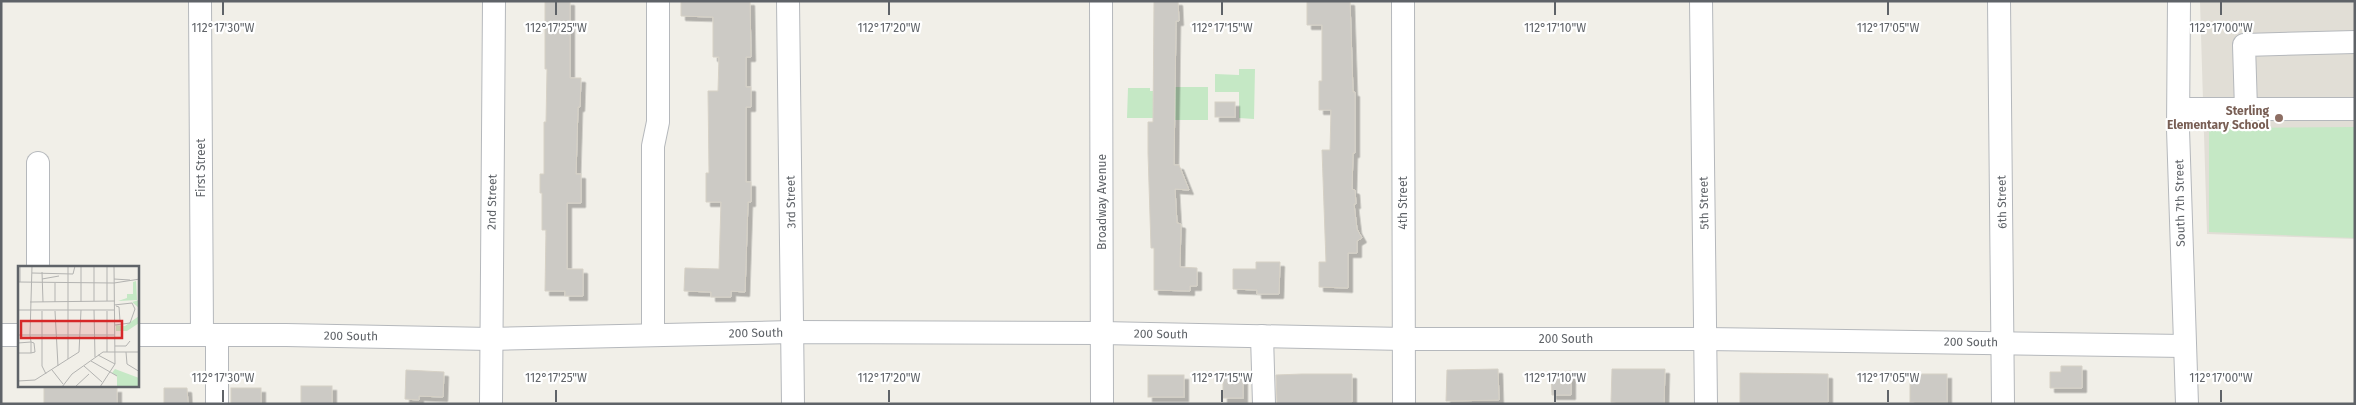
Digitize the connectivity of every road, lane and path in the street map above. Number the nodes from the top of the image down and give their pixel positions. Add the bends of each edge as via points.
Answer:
1 (200, 1) edge
2 (494, 1) edge
3 (658, 1) edge
4 (788, 1) edge
5 (1102, 1) edge
6 (1403, 1) edge
7 (1702, 1) edge
8 (1999, 1) edge
9 (2179, 1) edge
10 (2355, 42) edge
11 (2179, 109) junction
12 (2246, 109) junction
13 (2355, 109) edge
14 (38, 163) dead end
15 (38, 266) edge
16 (792, 332) junction
17 (1102, 333) junction
18 (1, 335) edge
19 (18, 335) edge
20 (139, 335) edge
21 (209, 335) junction
22 (653, 335) junction
23 (1262, 336) junction
24 (490, 339) junction
25 (1404, 339) junction
26 (1706, 339) junction
27 (2004, 342) junction
28 (2184, 346) junction
29 (217, 404) edge
30 (491, 404) edge
31 (792, 404) edge
32 (1102, 404) edge
33 (1264, 404) edge
34 (1404, 404) edge
35 (1706, 404) edge
36 (2003, 404) edge
37 (2186, 404) edge

1 - 21 street, First Street
2 - 24 street, 2nd Street
3 - 22 street via 658,122 653,146
4 - 16 street, 3rd Street
5 - 17 street, Broadway Avenue
6 - 25 street, 4th Street
7 - 26 street, 5th Street
8 - 27 street, 6th Street
9 - 11 street, South 7th Street
10 - 12 street via 2244,45
11 - 12 street
11 - 28 street, South 7th Street
12 - 13 street
14 - 15 street
16 - 17 street, 200 South
16 - 22 street, 200 South
16 - 31 street, 3rd Street
17 - 23 street, 200 South
17 - 32 street, Broadway Avenue
18 - 19 street
20 - 21 street, 200 South
21 - 24 street, 200 South
21 - 29 street, First Street
22 - 24 street, 200 South
23 - 25 street, 200 South
23 - 33 street
24 - 30 street, 2nd Street
25 - 26 street, 200 South
25 - 34 street, 4th Street
26 - 27 street, 200 South
26 - 35 street, 5th Street
27 - 28 street, 200 South
27 - 36 street, 6th Street
28 - 37 street, South 7th Street

